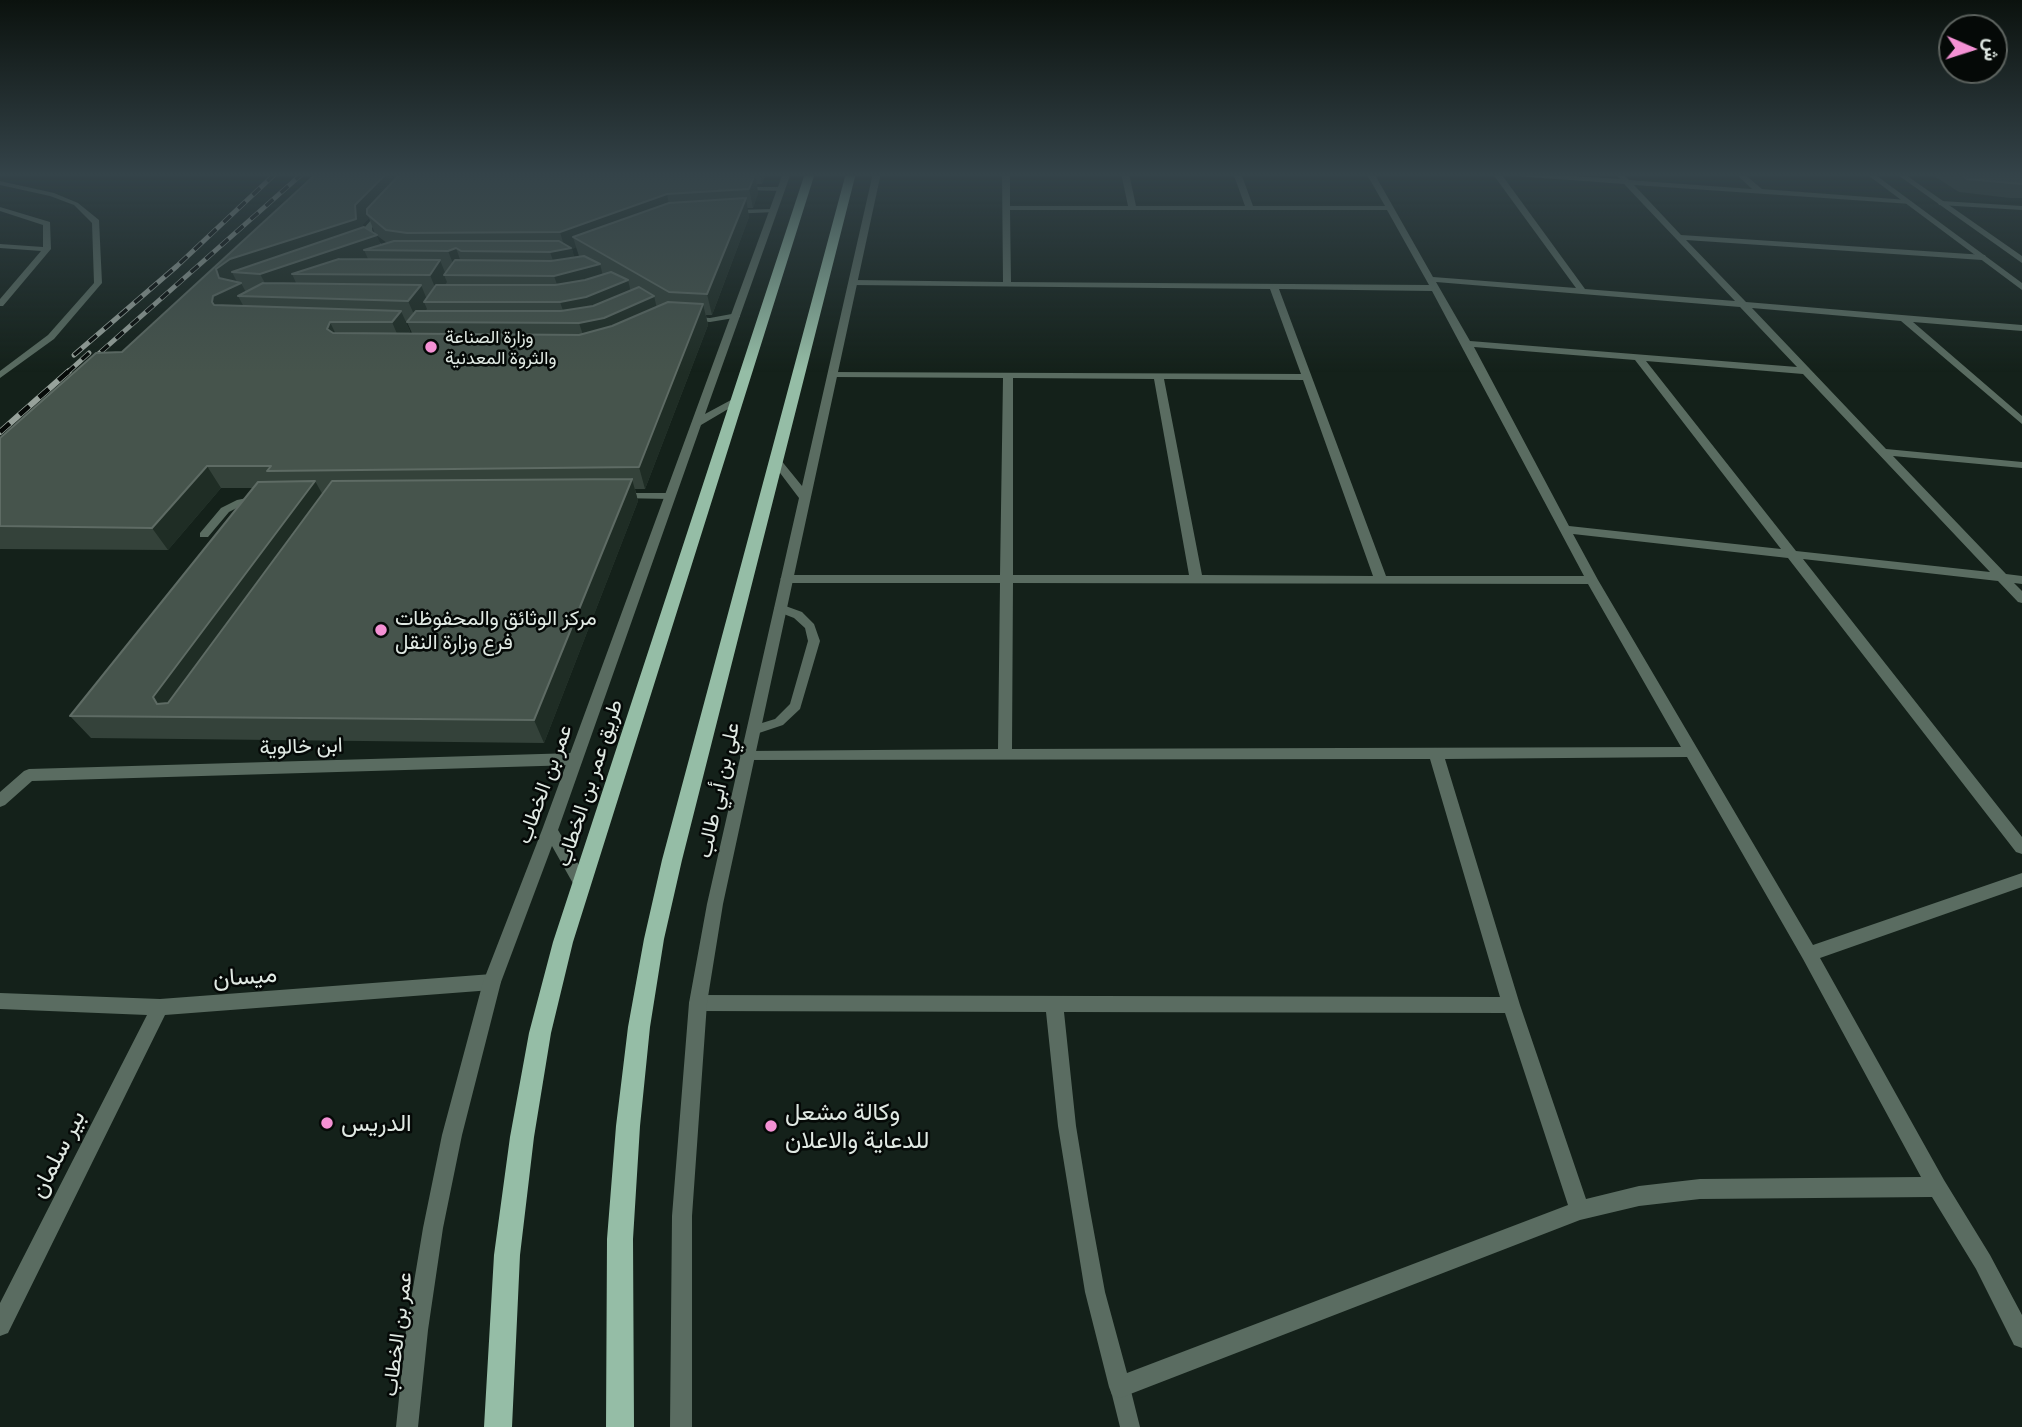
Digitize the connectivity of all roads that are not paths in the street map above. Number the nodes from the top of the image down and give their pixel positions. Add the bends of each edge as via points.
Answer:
1 (47, 240) edge
2 (97, 240) edge
3 (763, 240) edge
4 (788, 240) edge
5 (834, 240) edge
6 (863, 240) edge
7 (1007, 240) edge
8 (1407, 240) edge
9 (1545, 240) edge
10 (1680, 240) edge
11 (1717, 240) edge
12 (1959, 240) edge
13 (1993, 240) edge
14 (374, 241) joint
15 (0, 246) edge
16 (361, 246) edge
17 (383, 247) edge
18 (47, 249) junction
19 (1982, 257) junction
20 (2022, 260) edge
21 (854, 283) junction
22 (1432, 284) junction
23 (1007, 285) junction
24 (1274, 287) junction
25 (2022, 287) edge
26 (1582, 291) junction
27 (0, 304) edge
28 (1743, 305) junction
29 (737, 315) junction
30 (684, 318) edge
31 (1903, 318) junction
32 (2022, 328) edge
33 (1466, 344) junction
34 (1638, 358) junction
35 (1805, 371) junction
36 (833, 374) junction
37 (0, 375) edge
38 (1008, 375) junction
39 (1158, 376) junction
40 (1307, 377) junction
41 (735, 402) junction
42 (2022, 421) edge
43 (697, 423) junction
44 (1882, 452) junction
45 (776, 461) junction
46 (2022, 465) edge
47 (615, 496) edge
48 (670, 496) junction
49 (804, 497) junction
50 (270, 499) edge
51 (1565, 529) junction
52 (204, 534) dead end
53 (1789, 552) junction
54 (2001, 577) junction
55 (786, 579) junction
56 (1006, 579) junction
57 (1196, 579) junction
58 (1381, 580) junction
59 (1592, 580) junction
60 (2022, 580) edge
61 (2022, 599) edge
62 (780, 608) junction
63 (752, 730) junction
64 (1692, 752) junction
65 (1436, 753) junction
66 (1005, 755) junction
67 (747, 756) junction
68 (575, 758) junction
69 (0, 802) edge
70 (550, 830) junction
71 (2022, 848) edge
72 (2022, 880) edge
73 (581, 882) junction
74 (1810, 954) junction
75 (492, 982) junction
76 (0, 1001) edge
77 (698, 1003) junction
78 (1054, 1005) junction
79 (1511, 1005) junction
80 (160, 1007) junction
81 (1937, 1187) junction
82 (1580, 1210) junction
83 (0, 1325) edge
84 (2022, 1337) edge
85 (1120, 1387) junction
86 (407, 1427) edge
87 (498, 1427) edge
88 (620, 1427) edge
89 (681, 1427) edge
90 (1130, 1427) edge

1 - 18 lane
2 - 37 lane via 98,283 51,337
3 - 29 street, عمر بن الخطاب
4 - 41 main road, طريق عمر بن الخطاب
5 - 45 main road
6 - 21 street, علي بن أبي طالب
7 - 23 street
8 - 22 street
9 - 26 street
10 - 28 street
11 - 19 street
12 - 19 street
13 - 20 street
14 - 16 lane
14 - 17 lane
15 - 18 lane
18 - 27 lane
19 - 25 street
21 - 23 street
21 - 36 street, علي بن أبي طالب
22 - 24 street
22 - 26 street
22 - 33 street
23 - 24 street
24 - 40 street
26 - 28 street
28 - 31 street
28 - 35 street
29 - 30 lane
29 - 43 street, عمر بن الخطاب
31 - 32 street
31 - 42 street
33 - 34 street
33 - 51 street
34 - 35 street
34 - 53 street
35 - 44 street
36 - 38 street
36 - 49 street, علي بن أبي طالب
38 - 39 street
38 - 56 street
39 - 40 street
39 - 57 street
40 - 58 street
41 - 43 street
41 - 73 main road, طريق عمر بن الخطاب
43 - 48 street, عمر بن الخطاب
44 - 46 street
44 - 54 street
45 - 49 street
45 - 88 main road via 672,860 639,1027 621,1239
47 - 48 lane
48 - 68 street, عمر بن الخطاب
49 - 55 street, علي بن أبي طالب
50 - 52 lane via 240,502 225,510
51 - 53 street
51 - 59 street
53 - 54 street
53 - 71 street
54 - 60 street
54 - 61 street
55 - 56 street
55 - 62 street, علي بن أبي طالب
56 - 57 street
56 - 66 street
57 - 58 street
58 - 59 street
59 - 64 street
62 - 63 street, علي بن أبي طالب
62 - 63 lane via 810,626 814,641 796,706 779,722
63 - 67 street, علي بن أبي طالب
64 - 65 street
64 - 74 street
65 - 66 street
65 - 79 street
66 - 67 street
67 - 77 street, علي بن أبي طالب
68 - 69 street, ابن خالوية via 29,775
68 - 70 street, عمر بن الخطاب
70 - 73 street
70 - 75 street, عمر بن الخطاب
72 - 74 street
73 - 87 main road, طريق عمر بن الخطاب via 540,1033 522,1137 508,1255
74 - 81 street
75 - 80 street, ميسان
75 - 86 street, عمر بن الخطاب via 433,1227
76 - 80 street, ميسان
77 - 78 street
77 - 89 street, علي بن أبي طالب via 682,1216
78 - 79 street
78 - 85 street via 1079,1205 1095,1292
79 - 82 street
80 - 83 street, بير سلمان
81 - 82 street via 1700,1189 1639,1196
81 - 84 street
82 - 85 street
85 - 90 lane

